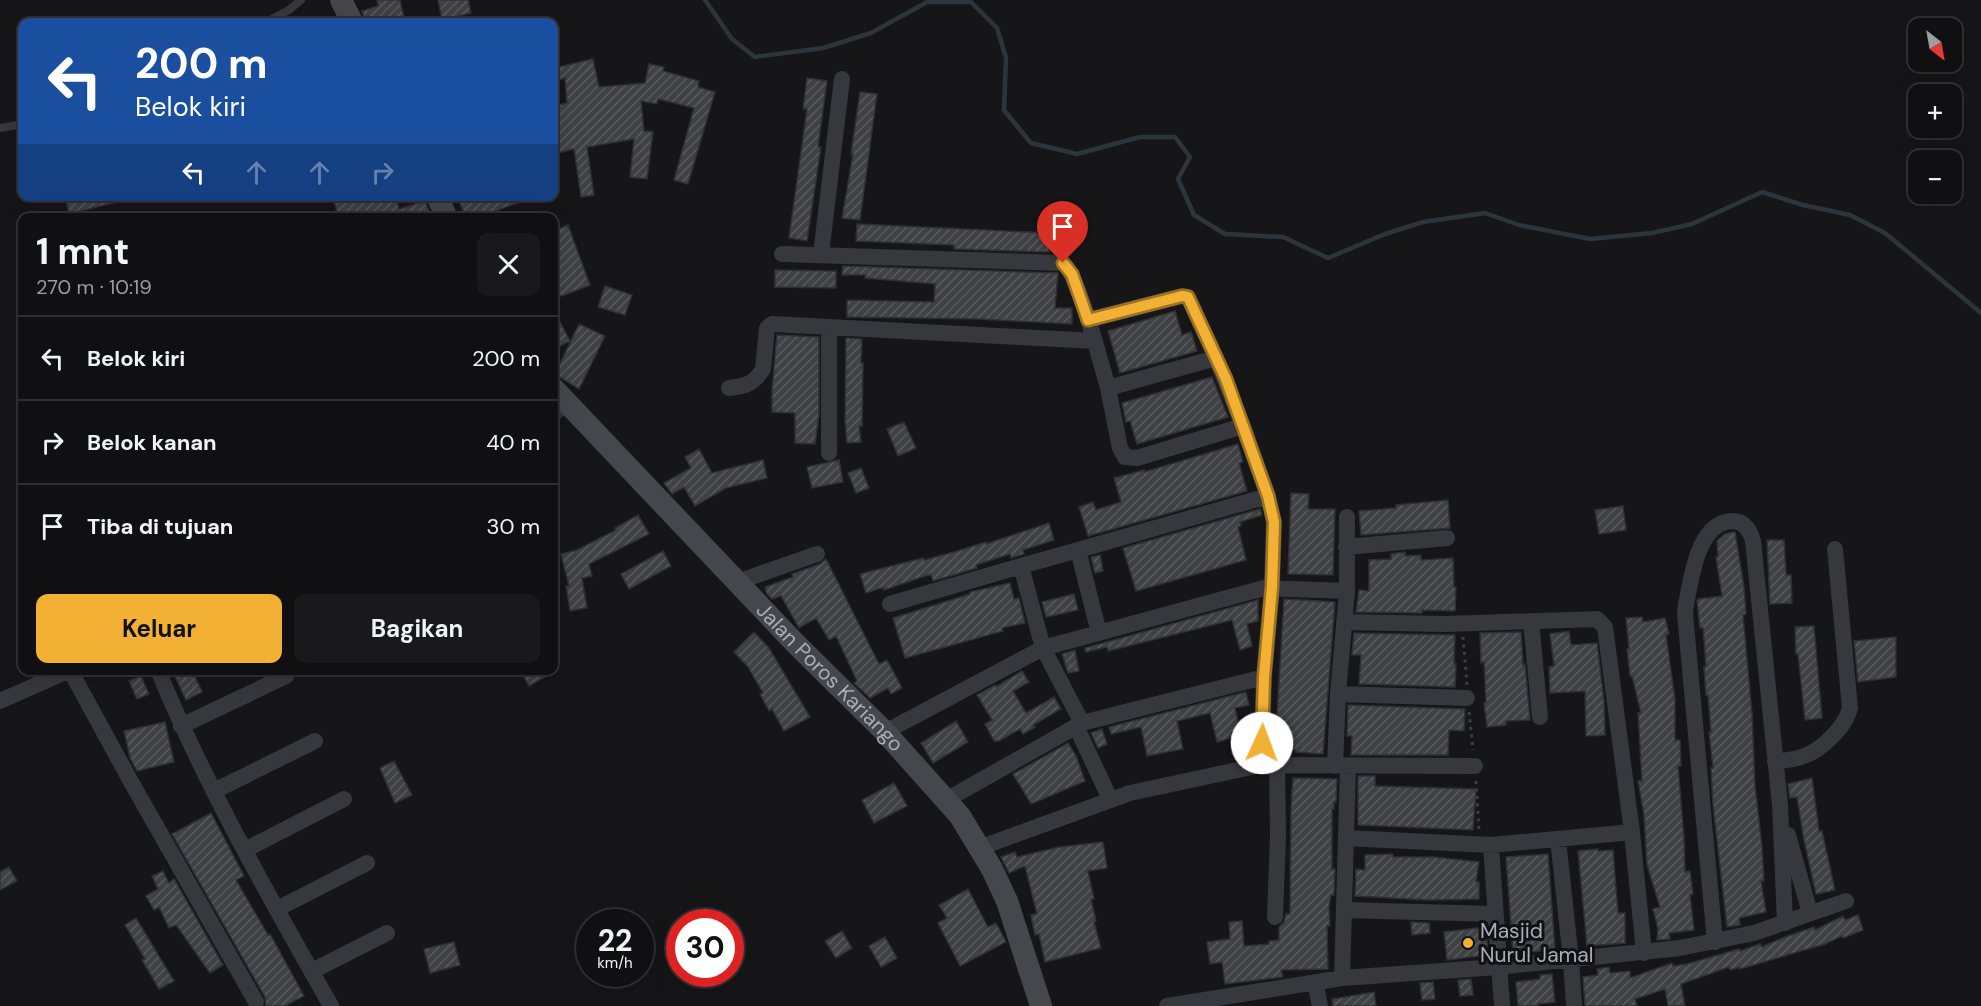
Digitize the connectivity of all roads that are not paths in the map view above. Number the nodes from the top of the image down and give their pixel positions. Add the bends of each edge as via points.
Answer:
1 (301, 0) edge
2 (341, 0) edge
3 (272, 18) edge
4 (350, 18) edge
5 (842, 79) dead end
6 (18, 125) edge
7 (0, 128) edge
8 (782, 254) dead end
9 (820, 254) junction
10 (1088, 320) junction
11 (830, 328) junction
12 (1095, 341) junction
13 (1216, 358) junction
14 (729, 388) dead end
15 (1108, 388) junction
16 (558, 402) edge
17 (1243, 426) junction
18 (829, 453) dead end
19 (1268, 496) junction
20 (1347, 517) dead end
21 (1446, 538) dead end
22 (1346, 547) junction
23 (1835, 549) dead end
24 (1078, 550) junction
25 (817, 554) dead end
26 (1021, 566) junction
27 (737, 582) junction
28 (1272, 587) junction
29 (1347, 591) junction
30 (890, 604) dead end
31 (1531, 621) junction
32 (1345, 622) junction
33 (1099, 633) junction
34 (1042, 648) junction
35 (59, 675) edge
36 (73, 675) edge
37 (160, 675) edge
38 (286, 676) dead end
39 (1264, 677) junction
40 (1338, 694) junction
41 (1467, 698) road end
42 (0, 701) edge
43 (1540, 717) dead end
44 (1079, 725) junction
45 (181, 726) junction
46 (885, 732) junction
47 (315, 741) dead end
48 (1775, 762) junction
49 (1269, 765) junction
50 (1342, 766) junction
51 (1475, 766) road end
52 (214, 791) junction
53 (344, 799) dead end
54 (1110, 799) junction
55 (946, 800) junction
56 (1780, 805) junction
57 (1632, 832) junction
58 (1346, 838) junction
59 (1558, 839) junction
60 (1485, 845) junction
61 (979, 848) junction
62 (245, 850) junction
63 (367, 864) dead end
64 (1846, 901) dead end
65 (277, 909) junction
66 (1344, 910) junction
67 (1810, 913) junction
68 (1495, 914) junction
69 (1275, 917) dead end
70 (1785, 923) junction
71 (387, 933) dead end
72 (1715, 942) junction
73 (1644, 953) junction
74 (1571, 960) junction
75 (1498, 968) junction
76 (312, 971) junction
77 (1342, 978) junction
78 (1315, 982) junction
79 (256, 1002) dead end
80 (331, 1006) edge
81 (1041, 1006) edge
82 (1167, 1006) edge
83 (1320, 1006) edge
84 (1502, 1006) edge
85 (1574, 1006) edge

1 - 3 lane
2 - 4 main road
5 - 9 street
6 - 7 lane
8 - 9 street
9 - 10 street via 1059,262 1072,274
10 - 12 street
10 - 13 street via 1188,297
11 - 12 street
11 - 14 street via 770,325 760,375 747,386
11 - 18 street
12 - 15 street
13 - 15 street
13 - 17 street
15 - 17 street via 1120,448 1130,458
16 - 27 main road, Jalan Poros Kariango
17 - 19 street
19 - 24 street
19 - 28 street via 1274,532
20 - 22 street
21 - 22 street
22 - 29 street
23 - 48 street via 1850,708 1842,728 1809,754
24 - 26 street
24 - 33 street
25 - 27 street
26 - 30 street
26 - 34 street
27 - 46 main road, Jalan Poros Kariango
28 - 29 street
28 - 33 street
28 - 39 street
29 - 32 street
31 - 32 street
31 - 43 street
31 - 57 street via 1597,619 1605,627
32 - 40 street
33 - 34 street
34 - 44 street
34 - 46 street
35 - 42 street
36 - 79 street
37 - 45 street
38 - 45 street
39 - 44 street
39 - 49 street
40 - 41 street
40 - 50 street
44 - 54 street
44 - 55 street
45 - 52 street
46 - 55 main road, Jalan Poros Kariango
47 - 52 street
48 - 56 street
48 - 72 street via 1753,541 1741,523 1722,522 1709,531 1700,547 1685,614
49 - 50 street
49 - 54 street
49 - 69 street via 1278,836
50 - 51 street
50 - 58 street
52 - 62 street
53 - 62 street
54 - 61 street
55 - 61 main road, Jalan Poros Kariango
56 - 67 street
56 - 70 street
57 - 59 street
57 - 73 street
58 - 60 street
58 - 66 street
59 - 60 street
59 - 74 street
60 - 68 street
61 - 81 main road, Jalan Poros Kariango via 1007,901
62 - 65 street
63 - 65 street
64 - 67 street
65 - 76 street
66 - 68 street
66 - 77 street
67 - 70 street
68 - 75 street
70 - 72 street
71 - 76 street
72 - 73 street
73 - 74 street
74 - 75 street
74 - 85 street
75 - 77 street
75 - 84 street
76 - 80 street
77 - 78 street
78 - 82 street
78 - 83 street

